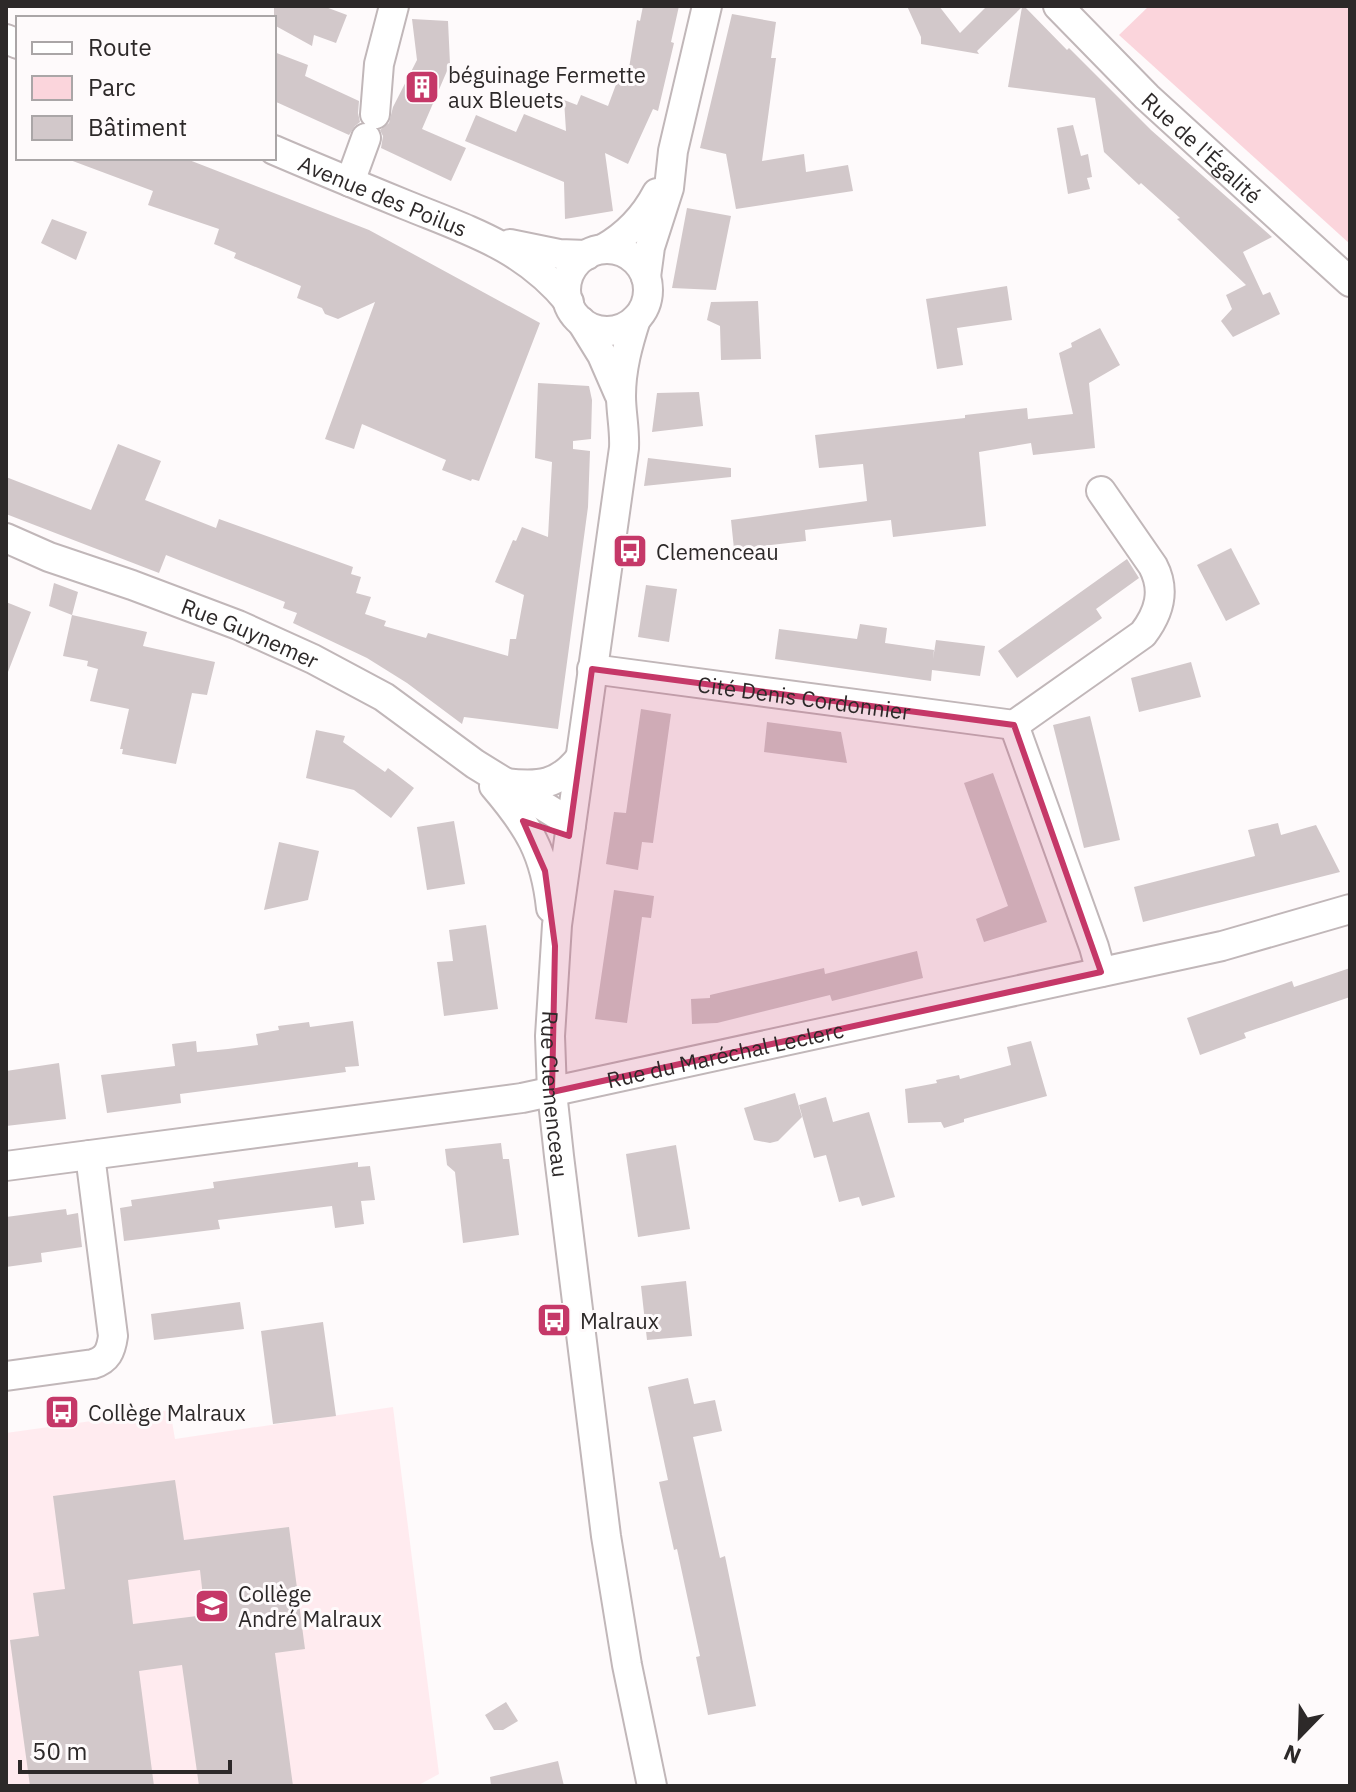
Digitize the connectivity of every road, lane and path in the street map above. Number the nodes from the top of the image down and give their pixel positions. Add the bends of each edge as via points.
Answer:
1 (394, 6) edge
2 (707, 6) edge
3 (1058, 6) edge
4 (276, 151) edge
5 (673, 151) junction
6 (350, 182) junction
7 (490, 240) junction
8 (595, 252) junction
9 (646, 277) junction
10 (1350, 282) edge
11 (575, 311) junction
12 (636, 319) junction
13 (621, 398) junction
14 (1101, 491) dead end
15 (6, 538) edge
16 (592, 669) junction
17 (1014, 725) junction
18 (580, 758) junction
19 (475, 764) junction
20 (504, 783) junction
21 (523, 821) junction
22 (570, 829) junction
23 (1350, 909) edge
24 (555, 946) junction
25 (1101, 972) junction
26 (552, 1092) junction
27 (90, 1155) junction
28 (6, 1166) edge
29 (6, 1376) edge
30 (652, 1786) edge

1 - 6 street via 381,49 371,126
2 - 5 street
3 - 10 street, Rue de l'Égalité via 1147,97
4 - 6 street, Avenue des Poilus
5 - 8 street via 646,211 625,235
5 - 9 street
6 - 7 street, Avenue des Poilus
7 - 8 street, Avenue des Poilus via 573,255
7 - 11 street, Avenue des Poilus via 535,267
8 - 9 street via 630,256
8 - 11 street via 570,275 567,286
9 - 12 street via 647,299
11 - 12 street via 595,329 623,328
11 - 13 street, Rue Clemenceau
12 - 13 street, Rue Clemenceau
13 - 16 street, Rue Clemenceau via 624,448
14 - 17 street via 1159,577 1159,608 1143,634
15 - 19 street, Rue Guynemer via 238,625 313,659 384,697
16 - 17 street, Cité Denis Cordonnier
16 - 18 street, Rue Clemenceau
17 - 25 street
18 - 20 street via 548,783
18 - 22 street, Rue Clemenceau
19 - 20 street, Rue Guynemer
19 - 21 street, Rue Guynemer
20 - 22 street, Rue Guynemer
21 - 22 street via 550,834
21 - 24 street, Rue Guynemer via 545,871
22 - 24 street, Rue Clemenceau
23 - 25 street, Rue du Maréchal Leclerc via 1222,946
24 - 26 street, Rue Clemenceau
25 - 26 street, Rue du Maréchal Leclerc
26 - 27 street, Rue du Maréchal Leclerc
26 - 30 street, Rue Clemenceau via 606,1536
27 - 28 street, Rue du Maréchal Leclerc
27 - 29 street via 113,1336 110,1351 93,1364

